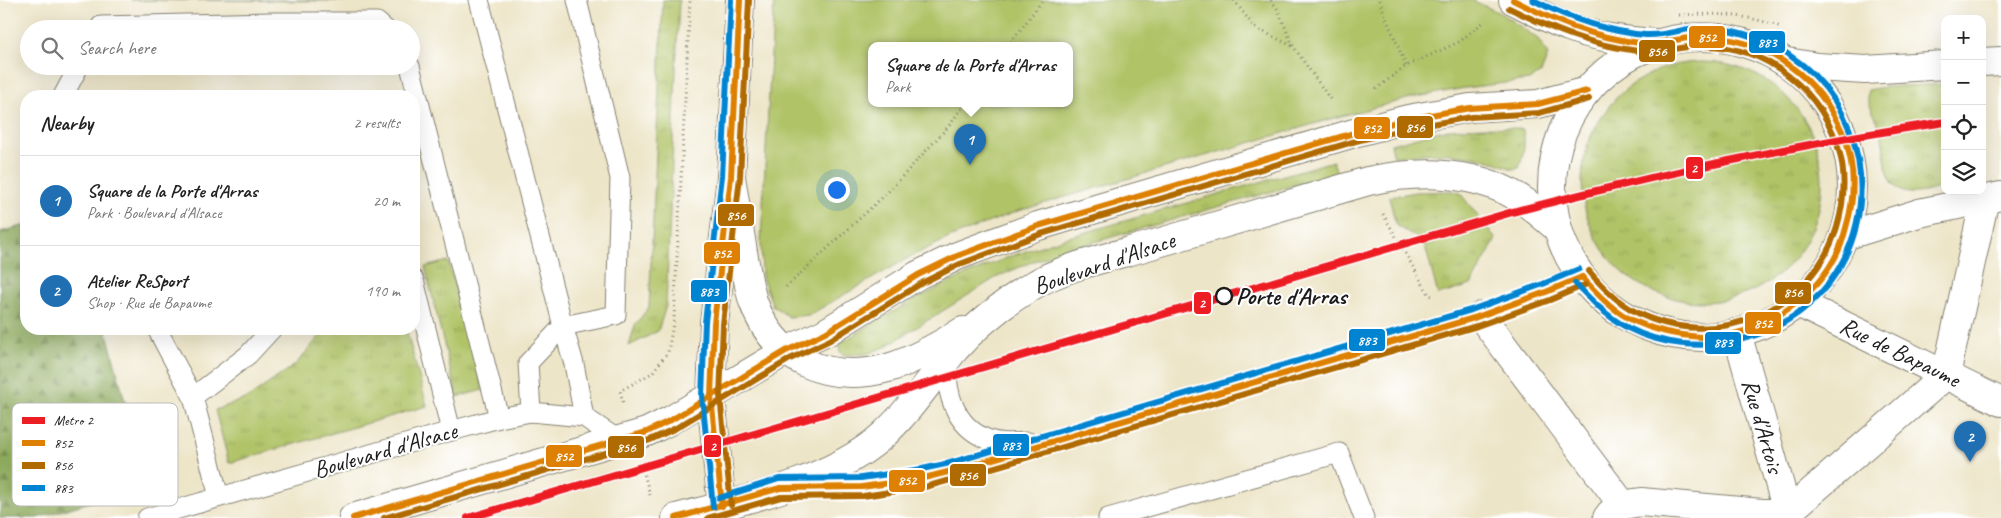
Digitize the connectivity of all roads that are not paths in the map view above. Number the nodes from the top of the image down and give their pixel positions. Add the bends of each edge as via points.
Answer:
1 (479, 0) edge
2 (577, 0) edge
3 (740, 0) edge
4 (1513, 0) edge
5 (1658, 44) junction
6 (2001, 61) edge
7 (1785, 62) junction
8 (1986, 62) edge
9 (1941, 65) edge
10 (74, 75) edge
11 (412, 75) edge
12 (66, 90) edge
13 (416, 90) edge
14 (1587, 91) junction
15 (420, 106) edge
16 (731, 177) junction
17 (1993, 197) edge
18 (1558, 229) junction
19 (1845, 236) junction
20 (1582, 277) junction
21 (1798, 303) junction
22 (420, 304) edge
23 (999, 309) junction
24 (1481, 316) junction
25 (563, 326) junction
26 (1737, 333) junction
27 (160, 335) edge
28 (266, 335) edge
29 (786, 351) junction
30 (948, 358) junction
31 (1946, 375) junction
32 (711, 396) junction
33 (193, 397) junction
34 (2001, 402) edge
35 (531, 412) junction
36 (584, 417) junction
37 (499, 418) junction
38 (451, 431) junction
39 (620, 441) junction
40 (1050, 441) junction
41 (780, 488) junction
42 (219, 497) junction
43 (1615, 511) edge
44 (723, 512) edge
45 (1788, 515) edge
46 (147, 518) edge
47 (353, 518) edge
48 (676, 518) edge
49 (1108, 518) edge
50 (1364, 518) edge

1 - 25 lane
2 - 25 lane via 620,178 616,315
3 - 16 main road
4 - 5 main road via 1568,27 1593,35
5 - 7 main road via 1691,38 1724,39 1756,47
5 - 14 main road via 1619,62
6 - 8 main road
7 - 9 main road via 1865,70
7 - 19 main road via 1822,95 1845,139 1853,187
10 - 12 lane
11 - 13 lane
14 - 18 main road via 1571,115 1556,155 1552,198
14 - 29 main road via 1538,104 1470,108 1408,119 1038,226 938,265 825,333
15 - 37 lane
16 - 29 main road via 753,301 766,326
16 - 32 main road via 714,323
17 - 19 main road via 1919,213
17 - 31 main road
18 - 20 main road via 1567,254
18 - 23 main road, Boulevard d'Alsace via 1525,202 1492,186 1441,174 1391,176 1048,277
19 - 21 main road via 1826,272
20 - 24 lane
20 - 26 main road via 1613,308 1651,329 1685,337
21 - 26 main road via 1770,322
21 - 31 main road, Rue de Bapaume
22 - 38 lane
23 - 29 main road via 959,334 888,368 859,373 829,372 808,366
23 - 30 main road, Boulevard d'Alsace
24 - 40 lane
24 - 43 main road
25 - 35 lane via 528,363
25 - 36 lane
26 - 45 main road, Rue d'Artois
27 - 33 lane
28 - 33 lane via 248,355
29 - 32 main road
30 - 40 lane via 946,382 952,403 974,432 998,442
30 - 41 main road, Boulevard d'Alsace via 882,437 832,468
31 - 34 main road, Rue de Bapaume
31 - 45 main road
32 - 39 main road via 647,432
32 - 44 main road
33 - 42 lane
35 - 36 lane, Boulevard d'Alsace
35 - 37 lane, Boulevard d'Alsace
36 - 39 lane, Boulevard d'Alsace
37 - 38 lane, Boulevard d'Alsace
38 - 42 lane, Boulevard d'Alsace
39 - 47 main road
40 - 41 lane via 924,478 862,487
41 - 44 main road, Boulevard d'Alsace
42 - 46 lane, Boulevard d'Alsace
43 - 45 main road via 1641,502
44 - 48 main road, Boulevard d'Alsace
49 - 50 lane via 1339,453

